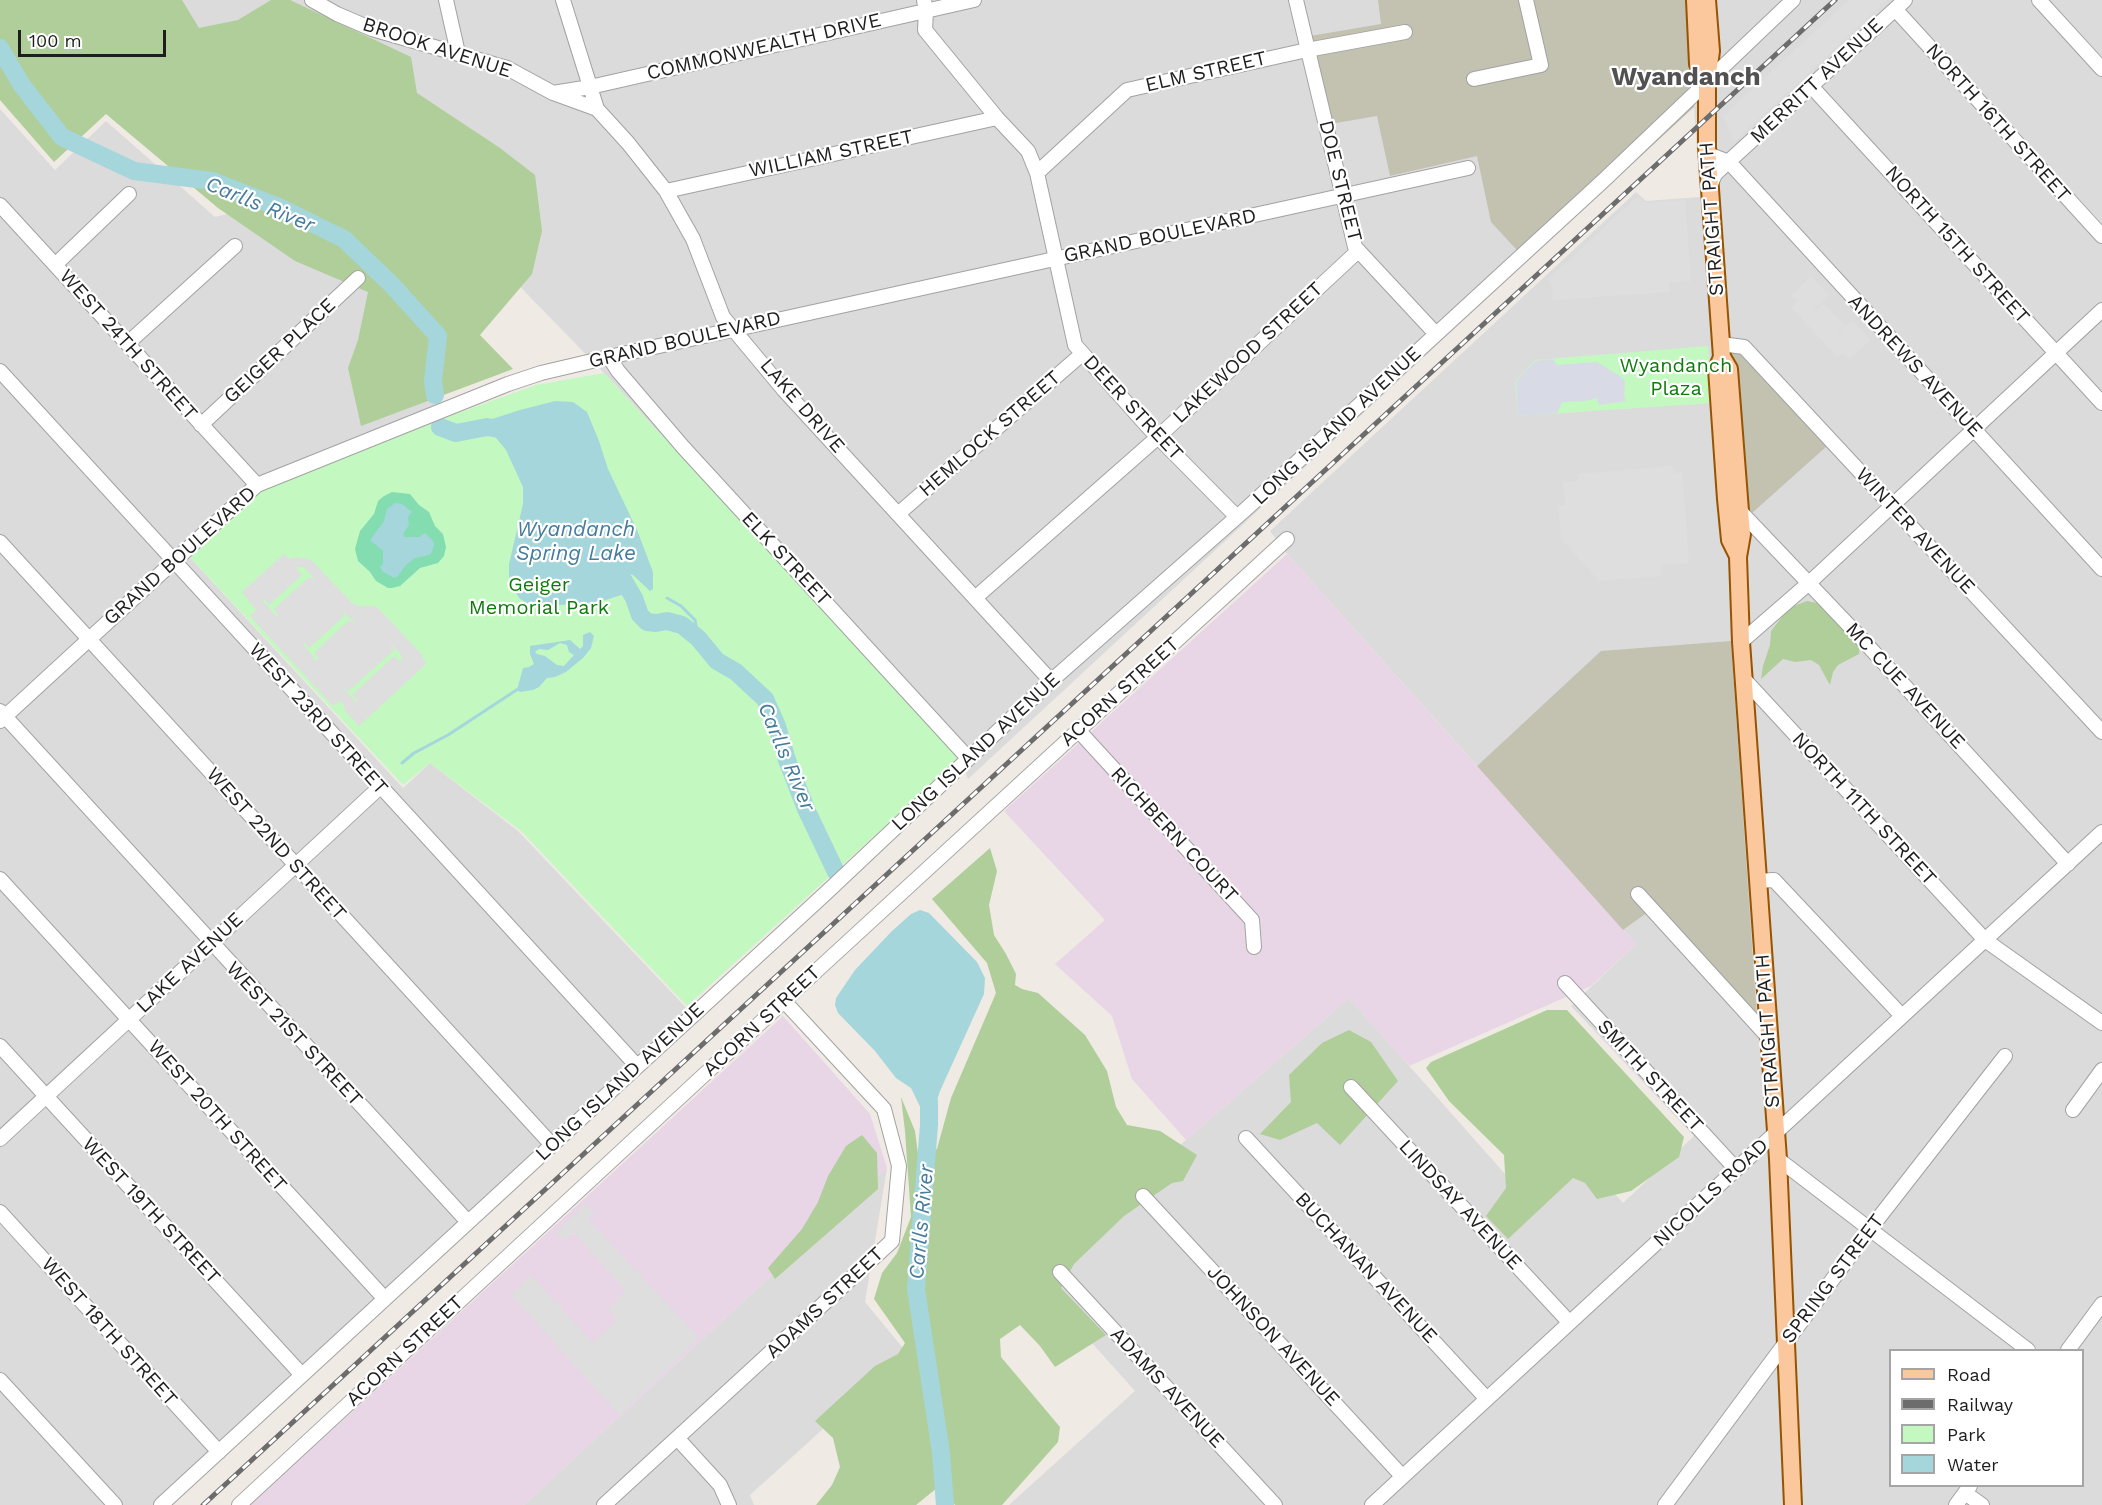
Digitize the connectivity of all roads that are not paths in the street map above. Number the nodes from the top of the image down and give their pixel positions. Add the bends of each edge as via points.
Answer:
1 (312, 0) edge
2 (446, 0) edge
3 (563, 0) edge
4 (974, 0) edge
5 (1296, 0) edge
6 (1526, 0) edge
7 (1695, 0) edge
8 (1707, 0) edge
9 (1792, 0) edge
10 (2039, 0) edge
11 (925, 5) edge
12 (1900, 5) edge
13 (1405, 32) dead end
14 (1307, 50) junction
15 (458, 53) junction
16 (2102, 69) edge
17 (1474, 80) dead end
18 (1707, 81) junction
19 (1811, 86) junction
20 (590, 87) junction
21 (554, 93) junction
22 (597, 109) junction
23 (997, 118) junction
24 (1708, 154) junction
25 (1729, 162) junction
26 (1468, 168) dead end
27 (1037, 173) junction
28 (1710, 186) junction
29 (666, 191) junction
30 (129, 194) dead end
31 (1341, 196) junction
32 (2, 211) edge
33 (2102, 236) edge
34 (235, 246) dead end
35 (1358, 251) junction
36 (1056, 258) junction
37 (55, 264) junction
38 (358, 278) dead end
39 (2102, 310) edge
40 (734, 329) junction
41 (1436, 334) junction
42 (128, 343) junction
43 (1721, 351) junction
44 (2056, 353) junction
45 (1082, 354) junction
46 (609, 357) junction
47 (0, 370) edge
48 (2102, 403) edge
49 (201, 425) junction
50 (1974, 430) junction
51 (1158, 437) junction
52 (257, 485) junction
53 (1891, 505) junction
54 (1740, 511) junction
55 (898, 514) junction
56 (1237, 517) junction
57 (1287, 539) dead end
58 (0, 542) edge
59 (1738, 557) junction
60 (174, 560) junction
61 (2102, 569) edge
62 (1809, 583) junction
63 (975, 598) junction
64 (88, 639) junction
65 (1741, 642) junction
66 (1743, 678) junction
67 (1052, 681) junction
68 (2, 716) edge
69 (1078, 730) junction
70 (2102, 732) edge
71 (968, 758) junction
72 (380, 787) junction
73 (2102, 832) edge
74 (2068, 864) junction
75 (296, 866) junction
76 (0, 879) edge
77 (1758, 880) junction
78 (1638, 894) dead end
79 (1985, 940) junction
80 (211, 943) junction
81 (1254, 947) dead end
82 (1565, 983) dead end
83 (784, 1001) junction
84 (1902, 1016) junction
85 (129, 1019) junction
86 (2102, 1023) edge
87 (1769, 1038) junction
88 (0, 1046) edge
89 (2005, 1056) dead end
90 (637, 1066) junction
91 (2102, 1070) edge
92 (1351, 1087) dead end
93 (46, 1096) junction
94 (2073, 1110) dead end
95 (1775, 1133) junction
96 (1246, 1138) dead end
97 (0, 1139) edge
98 (552, 1145) junction
99 (1778, 1159) junction
100 (1736, 1169) junction
101 (1143, 1196) dead end
102 (0, 1212) edge
103 (468, 1222) junction
104 (1870, 1229) junction
105 (1060, 1272) dead end
106 (385, 1299) junction
107 (2102, 1304) edge
108 (1569, 1322) junction
109 (1786, 1340) junction
110 (2027, 1349) edge
111 (2069, 1349) edge
112 (302, 1375) junction
113 (0, 1380) edge
114 (1486, 1398) junction
115 (678, 1438) junction
116 (219, 1452) junction
117 (1402, 1476) junction
118 (1967, 1489) edge
119 (115, 1505) edge
120 (161, 1505) edge
121 (239, 1505) edge
122 (604, 1505) edge
123 (729, 1505) edge
124 (1275, 1505) edge
125 (1372, 1505) edge
126 (1665, 1505) edge
127 (1793, 1505) edge
128 (1956, 1505) edge
129 (1982, 1505) edge

1 - 15 street, BROOK AVENUE via 372,29
2 - 15 street
3 - 20 street, LAKE DRIVE
4 - 11 street, COMMONWEALTH DRIVE
5 - 14 street, DOE STREET
6 - 17 street via 1541,65
7 - 18 main road, STRAIGHT PATH via 1698,64
8 - 18 main road, STRAIGHT PATH via 1711,51
9 - 18 street, LONG ISLAND AVENUE
10 - 16 street
11 - 20 street, COMMONWEALTH DRIVE
11 - 23 street, DEER STREET via 925,30
12 - 19 street, MERRITT AVENUE
12 - 33 street, NORTH 16TH STREET
13 - 14 street, ELM STREET
14 - 27 street, ELM STREET via 1127,90
14 - 31 street, DOE STREET
15 - 21 street, BROOK AVENUE via 507,68
18 - 24 main road, STRAIGHT PATH
18 - 41 street, LONG ISLAND AVENUE
19 - 25 street, MERRITT AVENUE
19 - 44 street, NORTH 15TH STREET
20 - 21 street, COMMONWEALTH DRIVE
20 - 22 street, LAKE DRIVE
21 - 22 street, BROOK AVENUE
22 - 29 street, LAKE DRIVE
23 - 27 street, DEER STREET via 1028,151
23 - 29 street, WILLIAM STREET
24 - 25 street
24 - 28 main road, STRAIGHT PATH
25 - 28 street, MERRITT AVENUE via 1715,174
25 - 50 street, ANDREWS AVENUE
26 - 31 street, GRAND BOULEVARD
27 - 36 street, DEER STREET
28 - 43 main road, STRAIGHT PATH
29 - 40 street, LAKE DRIVE via 693,238 723,317
30 - 37 street
31 - 35 street, DOE STREET
31 - 36 street, GRAND BOULEVARD
32 - 37 street, WEST 24TH STREET
34 - 42 street
35 - 41 street, DOE STREET
35 - 51 street, LAKEWOOD STREET
36 - 40 street, GRAND BOULEVARD
36 - 45 street, DEER STREET via 1074,341
37 - 42 street, WEST 24TH STREET
38 - 49 street, GEIGER PLACE
39 - 44 street
40 - 46 street, GRAND BOULEVARD
40 - 55 street, LAKE DRIVE via 783,389
41 - 56 street, LONG ISLAND AVENUE
42 - 49 street, WEST 24TH STREET
43 - 53 street, WINTER AVENUE via 1744,347
43 - 54 main road, STRAIGHT PATH via 1729,369
43 - 59 main road, STRAIGHT PATH via 1717,369 1726,499 1730,540
44 - 48 street, NORTH 15TH STREET
44 - 50 street
45 - 51 street, DEER STREET
45 - 55 street, HEMLOCK STREET
46 - 52 street, GRAND BOULEVARD via 508,384
46 - 71 street, ELK STREET via 683,447
47 - 60 street, WEST 23RD STREET
49 - 52 street, WEST 24TH STREET
50 - 53 street
50 - 61 street, ANDREWS AVENUE
51 - 56 street, DEER STREET
51 - 63 street, LAKEWOOD STREET
52 - 60 street, GRAND BOULEVARD
53 - 62 street
53 - 70 street, WINTER AVENUE
54 - 59 main road, STRAIGHT PATH
54 - 62 street, MC CUE AVENUE
55 - 63 street, LAKE DRIVE
56 - 67 street, LONG ISLAND AVENUE
57 - 69 street, ACORN STREET
58 - 64 street, WEST 22ND STREET
59 - 65 main road, STRAIGHT PATH
60 - 64 street, GRAND BOULEVARD
60 - 72 street, WEST 23RD STREET
62 - 65 street
62 - 74 street, MC CUE AVENUE
63 - 67 street, LAKE DRIVE
64 - 68 street, GRAND BOULEVARD
64 - 75 street, WEST 22ND STREET
65 - 66 main road, STRAIGHT PATH
66 - 77 main road, STRAIGHT PATH
66 - 79 street, NORTH 11TH STREET
67 - 71 street, LONG ISLAND AVENUE
68 - 80 street, WEST 21ST STREET
69 - 81 street, RICHBERN COURT via 1252,920
69 - 83 street, ACORN STREET
71 - 90 street, LONG ISLAND AVENUE
72 - 75 street, LAKE AVENUE
72 - 90 street, WEST 23RD STREET
73 - 74 street, NICOLLS ROAD
74 - 79 street, NICOLLS ROAD
75 - 80 street, LAKE AVENUE
75 - 98 street, WEST 22ND STREET
76 - 85 street, WEST 20TH STREET
77 - 84 street via 1774,880
77 - 87 main road, STRAIGHT PATH
78 - 87 street
79 - 84 street, NICOLLS ROAD
79 - 86 street, NORTH 11TH STREET
80 - 85 street, LAKE AVENUE
80 - 103 street, WEST 21ST STREET
82 - 100 street, SMITH STREET
83 - 115 street, ADAMS STREET via 884,1109 899,1166 892,1241
83 - 121 street, ACORN STREET
84 - 95 street, NICOLLS ROAD
85 - 93 street, LAKE AVENUE
85 - 106 street, WEST 20TH STREET
87 - 95 main road, STRAIGHT PATH
88 - 93 street, WEST 19TH STREET
89 - 104 street, SPRING STREET
90 - 98 street, LONG ISLAND AVENUE
91 - 94 street
92 - 108 street, LINDSAY AVENUE
93 - 97 street, LAKE AVENUE
93 - 112 street, WEST 19TH STREET
95 - 99 main road, STRAIGHT PATH
95 - 100 street, NICOLLS ROAD
96 - 114 street, BUCHANAN AVENUE
98 - 103 street, LONG ISLAND AVENUE
99 - 104 street
99 - 109 main road, STRAIGHT PATH
100 - 108 street, NICOLLS ROAD
101 - 117 street, JOHNSON AVENUE
102 - 116 street, WEST 18TH STREET
103 - 106 street, LONG ISLAND AVENUE
104 - 109 street, SPRING STREET
104 - 110 street
105 - 124 street, ADAMS AVENUE
106 - 112 street, LONG ISLAND AVENUE
107 - 111 street
108 - 114 street, NICOLLS ROAD
109 - 126 street, SPRING STREET
109 - 127 main road, STRAIGHT PATH
112 - 116 street, LONG ISLAND AVENUE
113 - 119 street
114 - 117 street, NICOLLS ROAD
115 - 122 street, ADAMS STREET
115 - 123 street via 720,1485
116 - 120 street, LONG ISLAND AVENUE
117 - 125 street, NICOLLS ROAD
118 - 128 street
118 - 129 street

